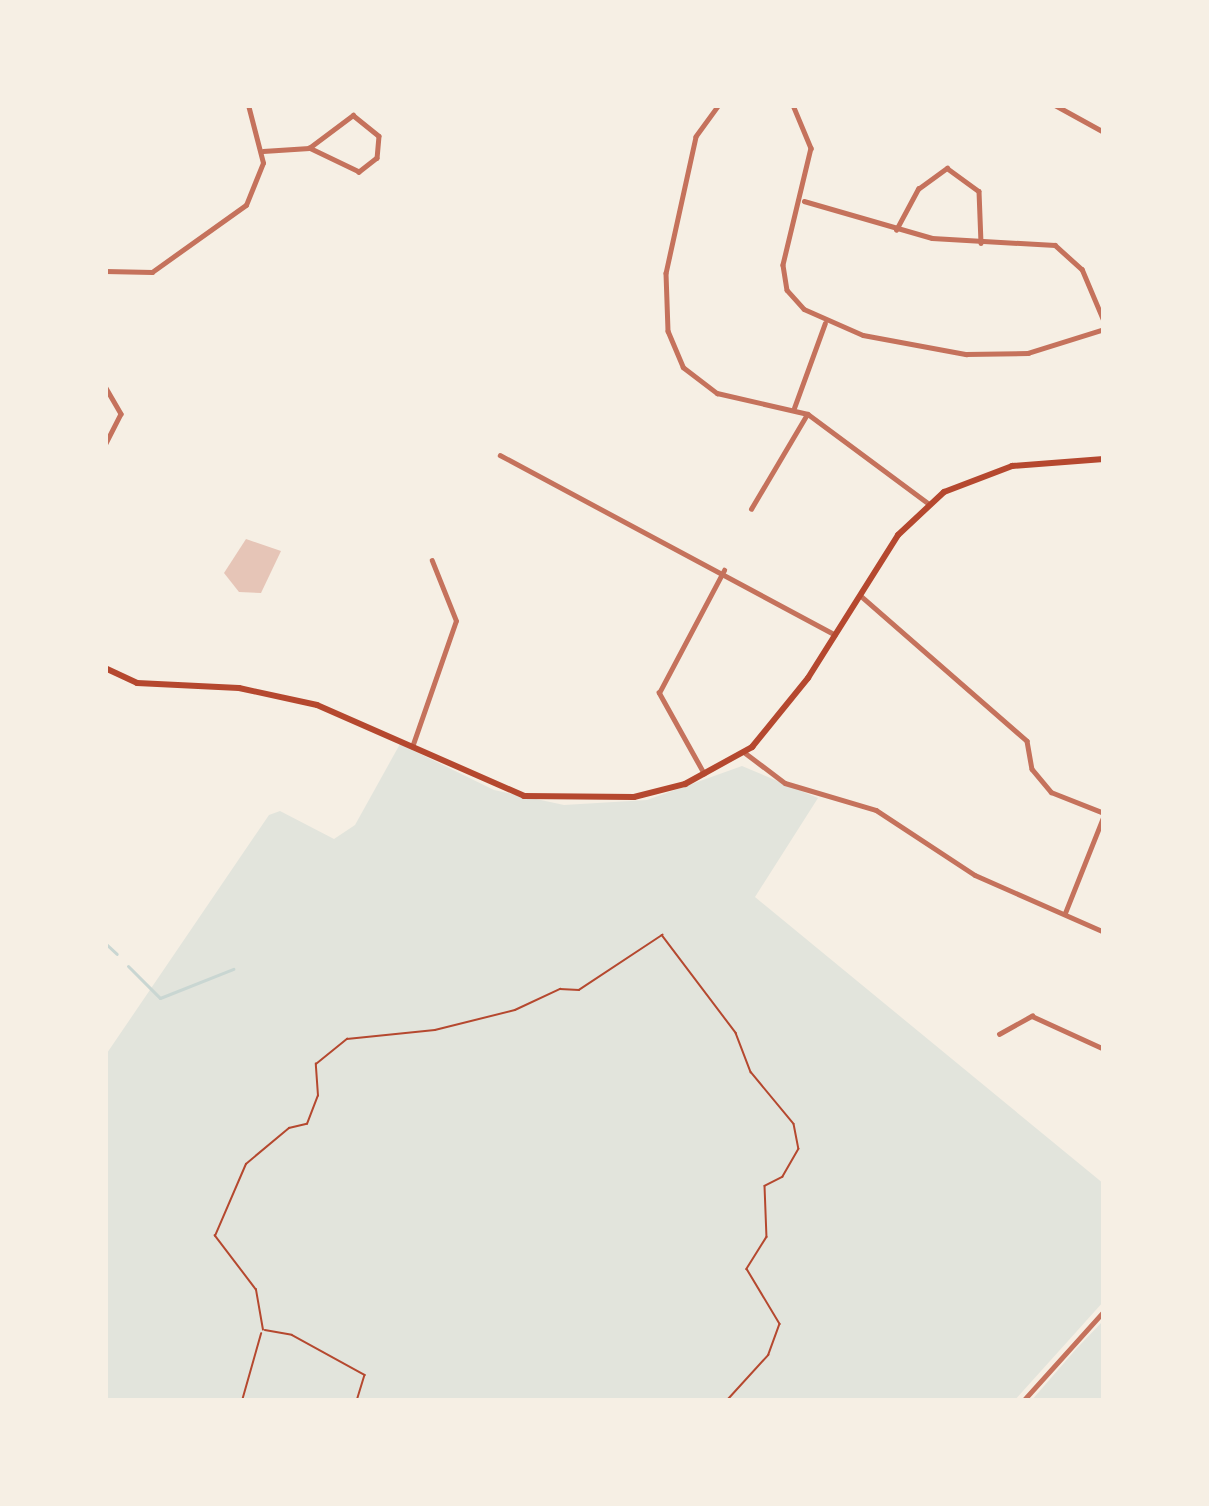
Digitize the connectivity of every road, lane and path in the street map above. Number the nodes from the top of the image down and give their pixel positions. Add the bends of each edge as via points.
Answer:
1 (248, 105) edge
2 (718, 105) edge
3 (793, 105) edge
4 (1055, 105) edge
5 (1104, 132) edge
6 (309, 148) junction
7 (263, 151) junction
8 (804, 201) junction
9 (896, 230) junction
10 (981, 244) junction
11 (105, 271) edge
12 (826, 322) junction
13 (1104, 325) edge
14 (105, 386) edge
15 (794, 408) junction
16 (808, 414) junction
17 (105, 446) edge
18 (500, 455) dead end
19 (1104, 459) edge
20 (929, 504) junction
21 (751, 509) dead end
22 (432, 561) dead end
23 (724, 570) junction
24 (860, 595) junction
25 (835, 635) junction
26 (105, 668) edge
27 (412, 747) junction
28 (744, 752) junction
29 (704, 774) junction
30 (1104, 814) edge
31 (1065, 914) junction
32 (1104, 932) edge
33 (999, 1034) dead end
34 (1104, 1049) edge
35 (1104, 1311) edge
36 (263, 1330) junction
37 (242, 1401) edge
38 (356, 1401) edge
39 (727, 1401) edge
40 (1023, 1401) edge

1 - 7 street
2 - 15 street via 696,136 681,191 666,273 668,331 695,380 729,397
3 - 8 street via 812,134
4 - 5 street
6 - 6 street via 346,116 379,136 376,158 359,172
6 - 7 street
7 - 11 street via 246,205 195,246 152,272
8 - 9 street
8 - 12 street via 785,233 784,281 794,300
9 - 10 street
9 - 10 street via 917,189 947,168 980,191
10 - 13 street via 1055,245 1082,269
12 - 13 street via 885,340 1012,356
12 - 15 street
14 - 17 street via 121,414
15 - 16 street
16 - 20 street
16 - 21 street
18 - 23 street
19 - 20 main road via 1012,466
20 - 24 main road
22 - 27 street via 456,621
23 - 25 street
23 - 29 street via 658,699
24 - 25 main road
24 - 30 street via 1027,741 1032,769 1051,791
25 - 28 main road
26 - 27 main road via 166,688 279,693
27 - 29 main road via 499,788 562,802 634,797
28 - 29 main road
28 - 31 street via 785,783 876,810 975,875
30 - 31 street
31 - 32 street
33 - 34 street via 1032,1016
35 - 40 street
36 - 37 path
36 - 38 path via 292,1335 365,1375
36 - 39 path via 256,1290 215,1236 246,1164 289,1128 307,1124 318,1096 316,1064 347,1039 435,1030 560,989 579,990 662,935 689,962 751,1072 794,1124 799,1149 783,1178 765,1186 765,1245 747,1269 780,1324 769,1355

